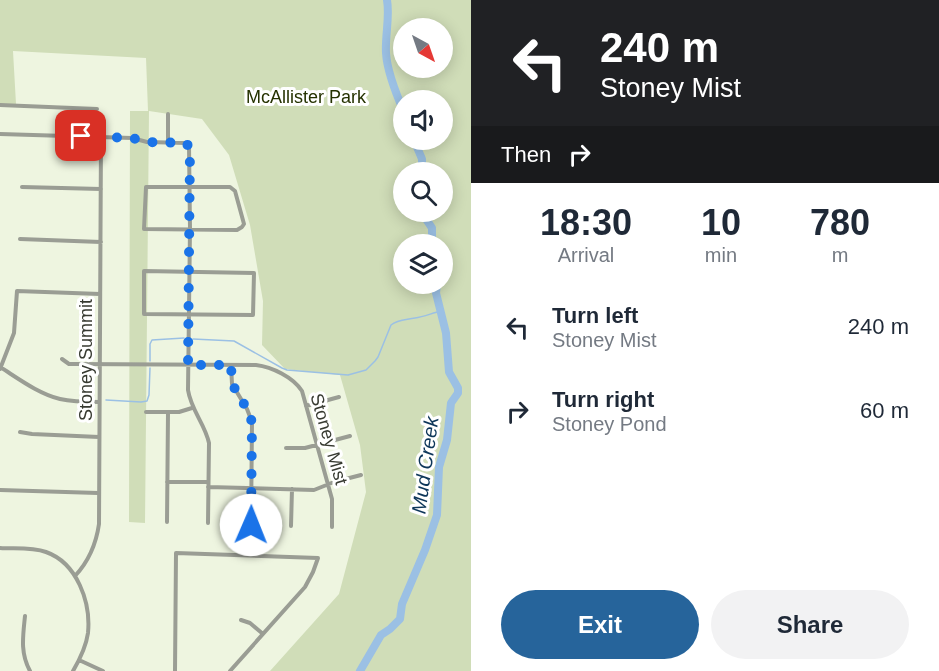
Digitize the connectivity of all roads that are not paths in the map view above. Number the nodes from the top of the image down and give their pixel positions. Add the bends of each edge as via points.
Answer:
1 (0, 105) edge
2 (96, 109) dead end
3 (168, 114) dead end
4 (0, 134) edge
5 (102, 137) junction
6 (168, 143) junction
7 (190, 186) junction
8 (22, 187) dead end
9 (101, 189) junction
10 (190, 229) junction
11 (20, 239) dead end
12 (101, 242) junction
13 (189, 271) junction
14 (100, 294) junction
15 (189, 315) junction
16 (62, 359) dead end
17 (99, 364) junction
18 (188, 365) junction
19 (231, 365) junction
20 (0, 368) edge
21 (339, 397) dead end
22 (99, 402) junction
23 (306, 406) junction
24 (192, 408) junction
25 (146, 412) dead end
26 (168, 413) junction
27 (20, 432) dead end
28 (350, 436) dead end
29 (99, 437) junction
30 (317, 445) junction
31 (286, 448) dead end
32 (360, 475) dead end
33 (167, 482) junction
34 (208, 485) junction
35 (328, 485) junction
36 (252, 488) junction
37 (292, 489) junction
38 (0, 490) edge
39 (98, 493) junction
40 (167, 522) dead end
41 (208, 523) dead end
42 (251, 525) dead end
43 (291, 526) dead end
44 (332, 527) dead end
45 (0, 548) edge
46 (75, 576) junction
47 (25, 616) dead end
48 (241, 621) dead end
49 (263, 634) junction
50 (79, 660) junction
51 (30, 671) edge
52 (73, 671) edge
53 (103, 671) edge
54 (175, 671) edge
55 (230, 671) edge

1 - 2 street
3 - 6 street
4 - 5 street
5 - 6 street
5 - 9 street, Stoney Summit
6 - 7 street via 189,145
7 - 10 street
7 - 10 street via 146,187 144,229
7 - 10 street via 230,186 244,221 237,230
8 - 9 street
9 - 12 street, Stoney Summit
10 - 13 street
11 - 12 street
12 - 14 street, Stoney Summit
13 - 15 street
13 - 15 street via 144,272 144,314
13 - 15 street via 254,273 253,315
14 - 17 street, Stoney Summit
14 - 20 street via 17,291 14,333
15 - 18 street
16 - 17 street, Stoney Mist via 69,364
17 - 18 street, Stoney Mist
17 - 22 street, Stoney Summit
18 - 19 street, Stoney Mist
18 - 24 street
19 - 23 street, Stoney Mist via 264,366 276,371 297,385
19 - 36 street via 232,384 252,422
20 - 22 street via 43,393 69,401
21 - 23 street
22 - 29 street, Stoney Summit
23 - 30 street, Stoney Mist
24 - 26 street
24 - 34 street via 207,435
25 - 26 street
26 - 33 street
27 - 29 street
28 - 30 street
29 - 39 street, Stoney Summit
30 - 31 street
30 - 35 street, Stoney Mist
32 - 35 street
33 - 34 street
33 - 40 street
34 - 36 street
34 - 41 street
35 - 37 street via 314,490
35 - 44 street, Stoney Mist
36 - 37 street
36 - 42 street
37 - 43 street
38 - 39 street
39 - 46 street, Stoney Summit via 99,524 94,545
45 - 46 street via 46,552
46 - 50 street via 88,617 87,638
47 - 51 street via 22,647
48 - 49 street
49 - 54 street via 305,587 318,558 176,553
49 - 55 street
50 - 52 street
50 - 53 street

